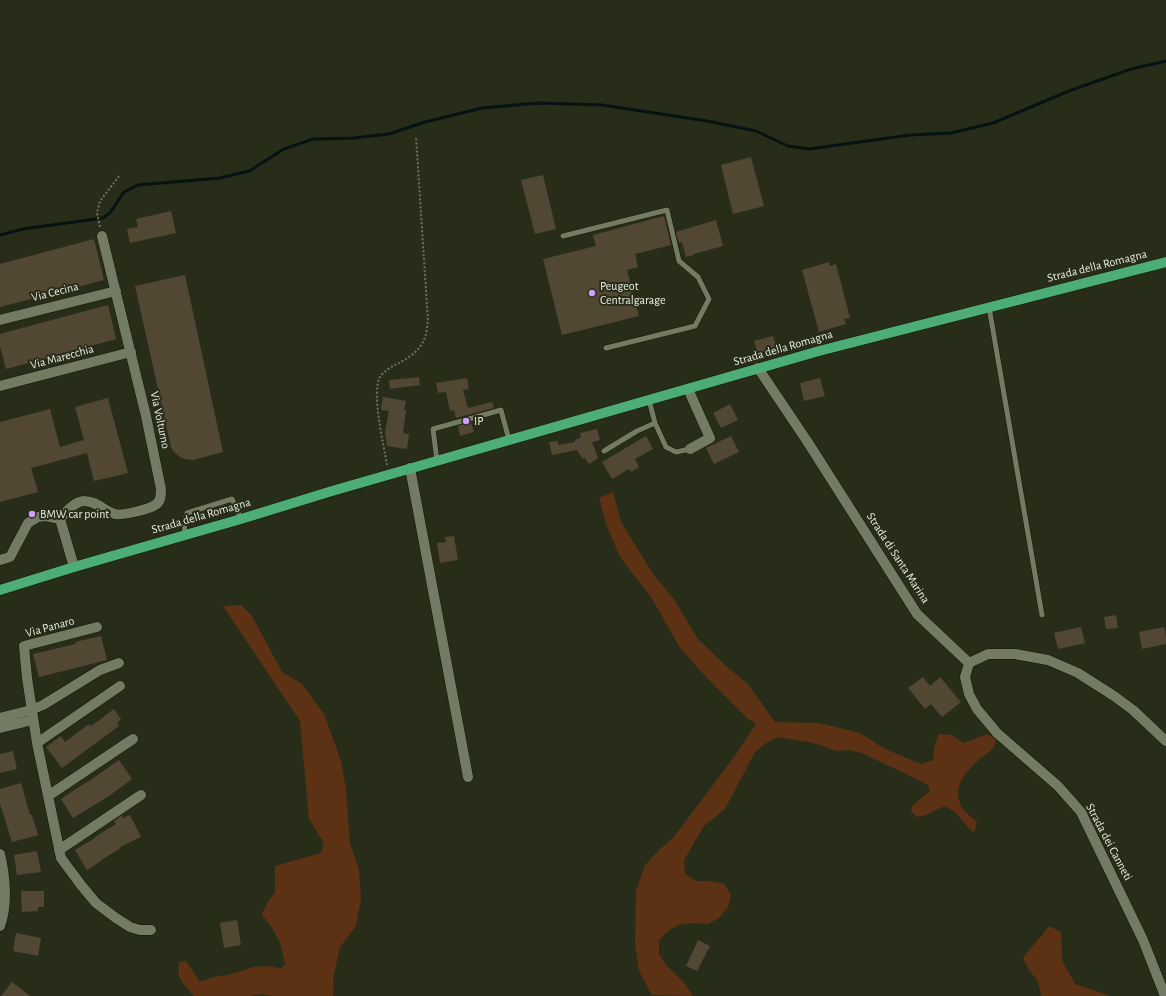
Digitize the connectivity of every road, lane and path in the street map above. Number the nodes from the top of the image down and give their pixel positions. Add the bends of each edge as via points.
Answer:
1 (416, 137) dead end
2 (120, 175) dead end
3 (102, 236) joint
4 (563, 236) dead end
5 (1166, 262) edge
6 (116, 291) junction
7 (989, 307) junction
8 (0, 320) edge
9 (606, 348) dead end
10 (131, 352) junction
11 (758, 368) junction
12 (0, 386) edge
13 (688, 388) junction
14 (649, 400) junction
15 (655, 423) junction
16 (509, 440) junction
17 (690, 449) joint
18 (604, 451) dead end
19 (437, 461) junction
20 (410, 468) junction
21 (388, 474) junction
22 (60, 519) junction
23 (241, 519) junction
24 (185, 534) junction
25 (0, 560) edge
26 (74, 567) junction
27 (0, 590) edge
28 (1042, 615) dead end
29 (97, 627) dead end
30 (120, 663) dead end
31 (969, 663) junction
32 (120, 686) dead end
33 (32, 715) junction
34 (0, 718) edge
35 (0, 728) edge
36 (133, 739) dead end
37 (1166, 741) edge
38 (37, 743) junction
39 (468, 777) dead end
40 (142, 795) dead end
41 (48, 796) junction
42 (59, 850) junction
43 (0, 854) edge
44 (2, 866) edge
45 (0, 926) edge
46 (150, 930) dead end
47 (1165, 996) edge

1 - 21 path via 428,321 425,338 419,348 408,359 387,369 377,386 377,404
2 - 3 path via 100,202 97,213
3 - 6 street, Via Volturno
4 - 9 lane via 667,210 679,261 698,277 709,299 695,326
5 - 7 main road, Strada della Romagna
6 - 8 street, Via Cecina
6 - 10 street, Via Volturno
7 - 11 main road, Strada della Romagna
7 - 28 lane
10 - 12 street, Via Marecchia
10 - 22 street, Via Volturno via 160,481 160,498 155,505 117,515 96,502 83,501 71,507
11 - 13 main road, Strada della Romagna
11 - 31 street, Strada di Santa Marina via 808,441 918,614
13 - 14 main road, Strada della Romagna
13 - 17 street via 710,438
14 - 15 lane
14 - 16 main road, Strada della Romagna
15 - 17 lane via 666,446 676,452
15 - 18 lane
16 - 19 main road, Strada della Romagna
16 - 19 lane via 501,410 478,416 433,430
19 - 20 main road, Strada della Romagna
20 - 21 main road, Strada della Romagna
20 - 39 street
21 - 23 main road, Strada della Romagna
22 - 25 street via 38,517 28,523 10,557
22 - 26 street
23 - 24 main road, Strada della Romagna
23 - 24 lane via 232,499 187,513 184,522
24 - 26 main road, Strada della Romagna
26 - 27 main road, Strada della Romagna
29 - 33 street, Via Panaro via 24,646
30 - 33 street via 100,670 43,705
31 - 37 street via 988,654 1014,654 1048,660 1078,673 1114,696
31 - 47 street, Strada dei Canneti via 965,677 969,694 977,709 997,733 1058,786 1081,812 1143,940
32 - 38 street
33 - 34 street
33 - 35 street
33 - 38 street, Via Panaro
36 - 41 street
38 - 41 street, Via Panaro
40 - 42 street
41 - 42 street, Via Panaro
42 - 46 street, Via Panaro via 61,858 96,903 130,927
43 - 44 street
44 - 45 street via 5,897

